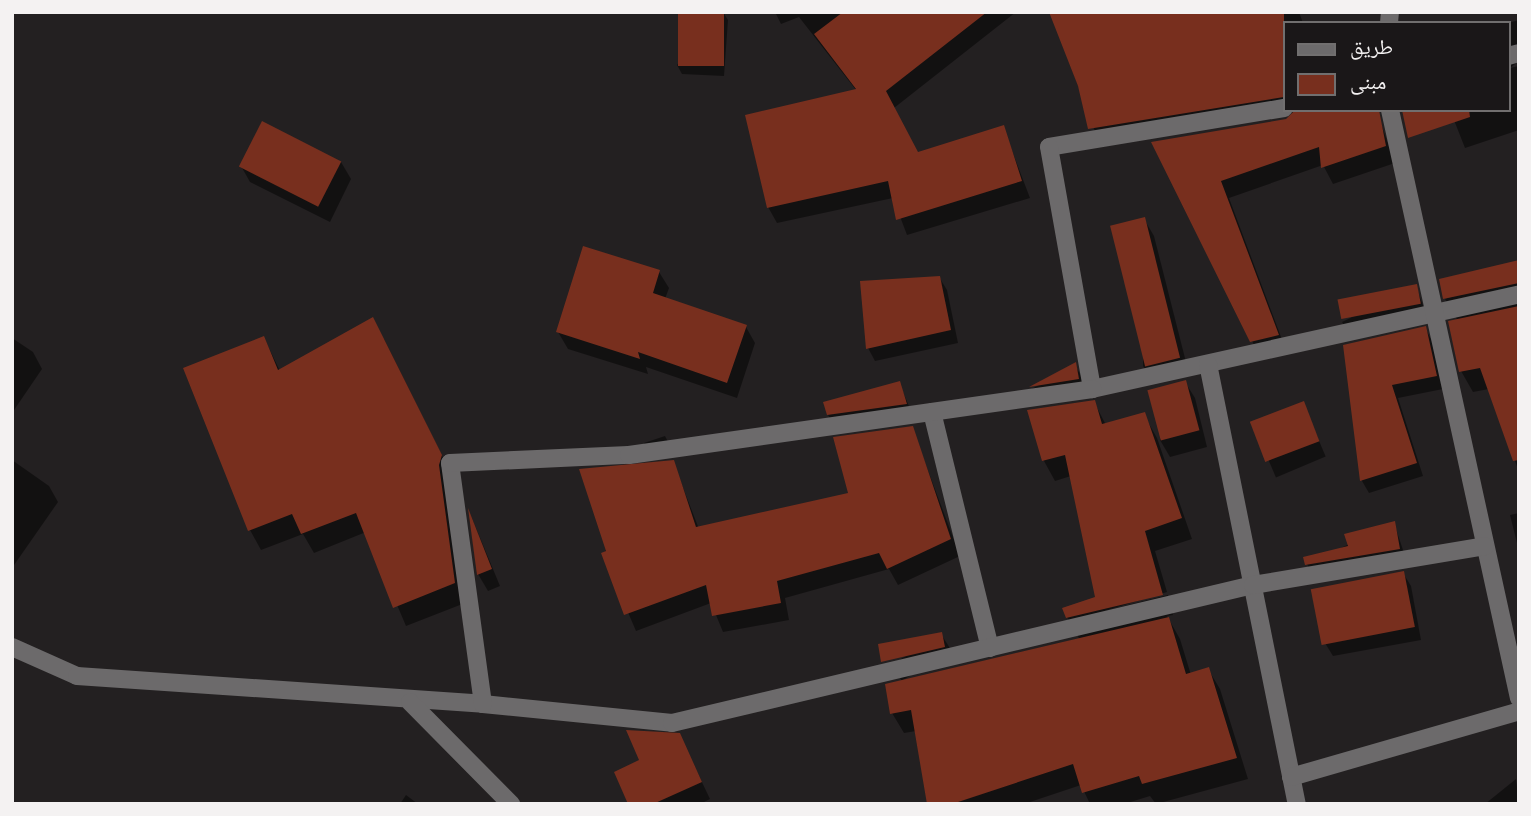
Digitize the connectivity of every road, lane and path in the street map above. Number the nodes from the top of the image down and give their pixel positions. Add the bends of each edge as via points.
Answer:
1 (1282, 108) edge
2 (1390, 112) edge
3 (1519, 294) edge
4 (1437, 312) junction
5 (1208, 364) junction
6 (1092, 389) junction
7 (932, 412) junction
8 (1485, 546) junction
9 (1253, 585) junction
10 (12, 647) edge
11 (990, 648) junction
12 (1519, 698) edge
13 (410, 702) junction
14 (482, 704) junction
15 (1519, 711) edge
16 (1291, 777) junction
17 (510, 804) edge
18 (1297, 804) edge

1 - 6 street via 1049,147
2 - 4 street
3 - 4 street
4 - 5 street
4 - 8 street
5 - 6 street
5 - 9 street
6 - 7 street
7 - 11 street
7 - 14 street via 629,455 450,463
8 - 9 street
8 - 12 street
9 - 11 street
9 - 16 street
10 - 13 street via 76,676
11 - 14 street via 672,723
13 - 14 street
13 - 17 street
15 - 16 street
16 - 18 street

